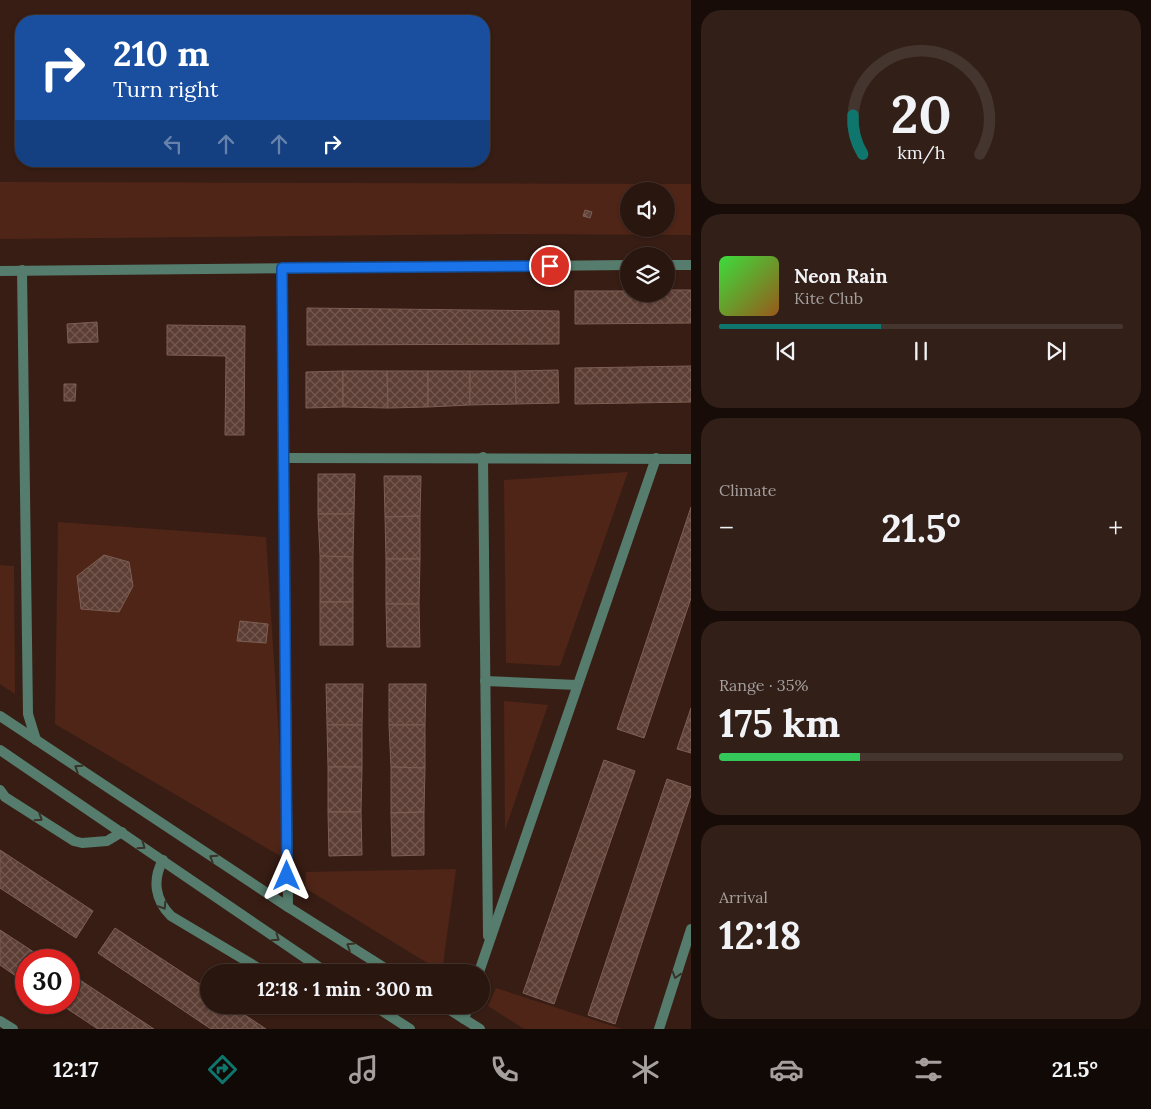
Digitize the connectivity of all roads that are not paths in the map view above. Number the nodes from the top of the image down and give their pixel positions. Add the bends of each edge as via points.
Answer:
1 (675, 265) edge
2 (691, 265) edge
3 (620, 266) edge
4 (282, 268) junction
5 (22, 270) junction
6 (0, 271) edge
7 (483, 457) junction
8 (284, 458) junction
9 (656, 458) junction
10 (691, 459) edge
11 (485, 681) junction
12 (578, 685) junction
13 (0, 716) edge
14 (36, 740) junction
15 (0, 750) edge
16 (0, 790) edge
17 (122, 832) junction
18 (163, 860) junction
19 (288, 907) junction
20 (691, 929) edge
21 (488, 945) junction
22 (252, 964) edge
23 (314, 964) edge
24 (378, 964) edge
25 (482, 964) edge
26 (387, 1014) edge
27 (456, 1014) edge
28 (466, 1014) edge
29 (464, 1019) junction
30 (0, 1021) edge
31 (12, 1029) edge
32 (410, 1029) edge
33 (480, 1029) edge
34 (659, 1029) edge

1 - 2 street
3 - 4 street
4 - 5 street
4 - 8 street
5 - 6 street
5 - 14 street via 28,714
7 - 8 street
7 - 9 street
7 - 11 street
8 - 19 street
9 - 10 street
9 - 12 street
11 - 12 street
11 - 21 street
12 - 21 street
13 - 14 street
19 -> 14 street
15 - 17 street
16 -> 17 street via 5,797 74,841 99,843
17 -> 18 street
18 -> 22 street via 156,886 165,910
18 -> 23 street
24 -> 19 street
20 -> 34 street
21 - 25 street
26 - 32 street
27 - 29 street
28 - 29 street
29 - 33 street
30 - 31 street

